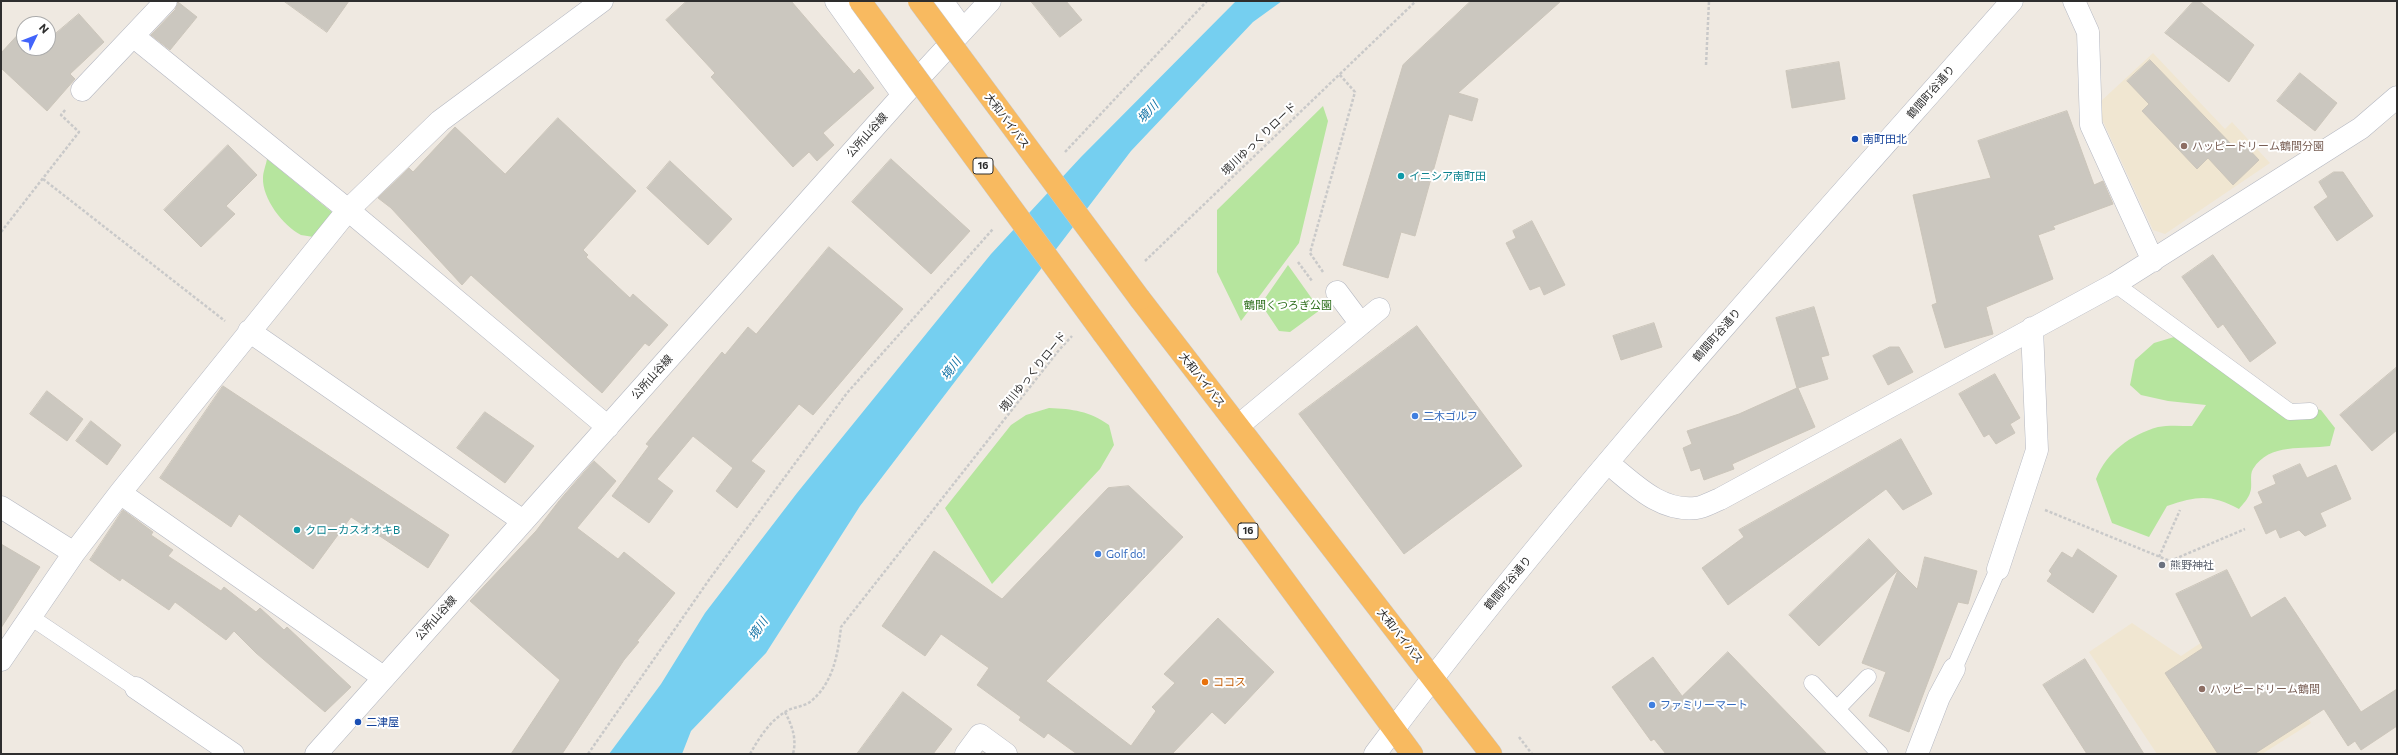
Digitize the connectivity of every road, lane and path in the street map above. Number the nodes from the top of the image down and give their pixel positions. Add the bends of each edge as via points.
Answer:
1 (166, 1) edge
2 (602, 1) edge
3 (836, 1) edge
4 (860, 1) edge
5 (919, 1) edge
6 (942, 1) edge
7 (990, 1) edge
8 (1207, 1) edge
9 (1416, 1) edge
10 (1709, 1) edge
11 (2012, 1) edge
12 (2074, 1) edge
13 (963, 30) junction
14 (133, 36) junction
15 (1706, 65) dead end
16 (1339, 74) junction
17 (82, 90) joint
18 (903, 95) junction
19 (2397, 97) edge
20 (1060, 158) dead end
21 (43, 179) junction
22 (348, 210) junction
23 (994, 228) dead end
24 (1, 232) edge
25 (1310, 254) dead end
26 (2153, 261) junction
27 (1298, 262) dead end
28 (1139, 267) dead end
29 (1324, 274) dead end
30 (2115, 284) junction
31 (1337, 292) dead end
32 (1379, 310) dead end
33 (1361, 324) junction
34 (2032, 328) junction
35 (249, 331) junction
36 (1075, 334) dead end
37 (2310, 411) dead end
38 (1238, 426) junction
39 (608, 427) junction
40 (1608, 463) junction
41 (120, 493) junction
42 (1, 507) edge
43 (2180, 510) dead end
44 (2059, 517) dead end
45 (523, 521) junction
46 (2245, 530) dead end
47 (74, 552) junction
48 (2159, 557) junction
49 (1998, 569) joint
50 (29, 616) junction
51 (1, 660) edge
52 (1954, 669) joint
53 (383, 677) junction
54 (1868, 677) dead end
55 (1432, 678) junction
56 (1812, 683) dead end
57 (136, 688) joint
58 (1837, 709) junction
59 (785, 712) junction
60 (1393, 730) junction
61 (1519, 737) dead end
62 (233, 754) edge
63 (316, 754) edge
64 (588, 754) edge
65 (750, 754) edge
66 (793, 754) edge
67 (966, 754) edge
68 (1006, 754) edge
69 (1375, 754) edge
70 (1412, 754) edge
71 (1491, 754) edge
72 (1532, 754) edge
73 (1880, 754) edge
74 (1917, 754) edge

1 - 14 street
2 - 22 street via 440,121
3 - 18 street
4 - 60 highway, 16, bridge
5 - 38 highway, 大和バイパス, bridge via 1140,299
6 - 13 street
7 - 13 street, 公所山谷線
8 - 20 path
9 - 16 path, 境川ゆっくりロード
10 - 15 path
11 - 40 street, 鶴間町谷通り via 1719,333
12 - 26 street via 2088,32 2091,125
13 - 18 street, 公所山谷線
14 - 17 street
14 - 22 street
16 - 25 path via 1355,92
16 - 28 path, 境川ゆっくりロード
17 - 21 path via 61,115 79,132
18 - 39 street, 公所山谷線
19 - 26 street via 2361,128
21 - 24 path
21 - 35 path via 234,328
22 - 35 street
22 - 39 street
23 - 64 path via 847,393 711,577
26 - 30 street
27 - 29 path via 1312,282
30 - 34 street
30 - 37 lane via 2290,412
31 - 33 street
32 - 33 street
33 - 38 street
34 - 40 street via 1720,499 1698,508 1677,508 1658,501
34 - 49 street via 2037,450
35 - 41 street
35 - 45 street
36 - 59 path, 境川ゆっくりロード via 1058,350 841,627 838,654 828,681 810,702
38 - 55 highway, 大和バイパス
39 - 45 street, 公所山谷線
40 - 55 street, 鶴間町谷通り
41 - 47 street
41 - 53 street
42 - 47 street
43 - 48 path
44 - 48 path
45 - 53 street, 公所山谷線
46 - 48 path via 2170,561
47 - 50 street
49 - 52 lane
50 - 51 street
50 - 57 lane
52 - 74 street via 1939,697
53 - 63 street, 公所山谷線
54 - 58 lane
55 - 60 street, 鶴間町谷通り
55 - 71 highway, 大和バイパス
56 - 58 lane
57 - 62 street
58 - 73 lane
59 - 65 path, 境川ゆっくりロード via 766,729
59 - 66 path via 793,729
60 - 69 street, 鶴間町谷通り
60 - 70 highway, 16
61 - 72 path
67 - 68 street via 980,735

